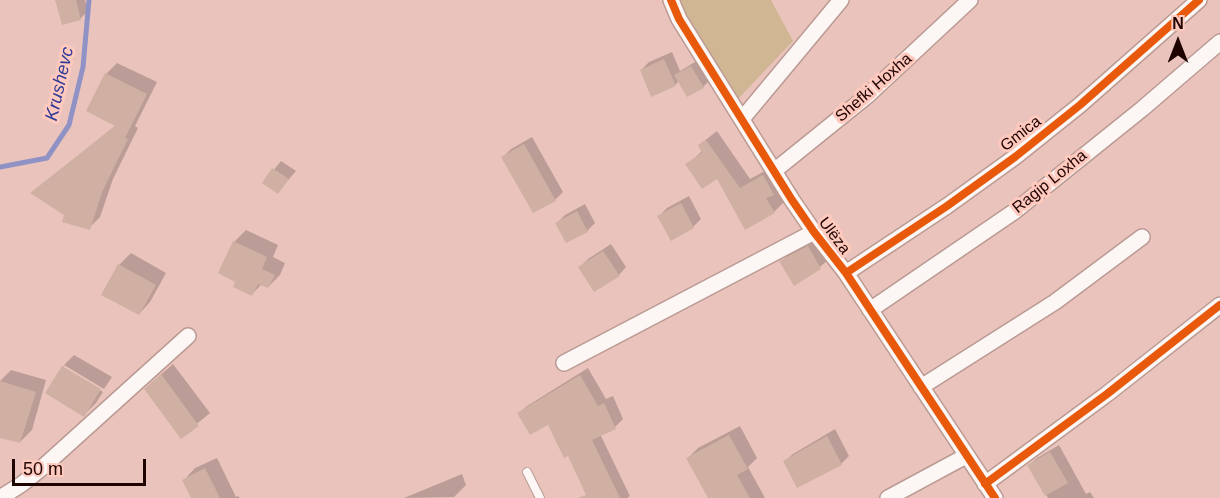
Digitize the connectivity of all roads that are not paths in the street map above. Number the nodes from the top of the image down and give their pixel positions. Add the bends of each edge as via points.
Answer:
1 (671, 0) edge
2 (842, 0) edge
3 (970, 0) edge
4 (1199, 0) edge
5 (1220, 42) edge
6 (742, 119) junction
7 (774, 171) junction
8 (814, 232) junction
9 (1142, 237) dead end
10 (846, 273) junction
11 (1220, 305) edge
12 (870, 310) junction
13 (188, 336) dead end
14 (564, 363) dead end
15 (921, 387) junction
16 (966, 456) junction
17 (527, 472) dead end
18 (985, 484) junction
19 (0, 498) edge
20 (540, 498) edge
21 (888, 498) edge
22 (995, 498) edge

1 - 6 street, Ulëza
2 - 6 street
3 - 7 street, Shefki Hoxha via 875,88
4 - 10 street, Gmica via 1015,157
5 - 12 street, Ragip Loxha via 1015,212
6 - 7 street, Ulëza
7 - 8 street, Ulëza
8 - 10 street, Ulëza
8 - 14 street, Ulëza
9 - 15 street via 1055,302
10 - 12 street, Ulëza
11 - 18 street
12 - 15 street, Ulëza
13 - 19 street via 36,473
15 - 16 street, Ulëza
16 - 18 street, Ulëza
16 - 21 street
17 - 20 lane
18 - 22 street, Ulëza

